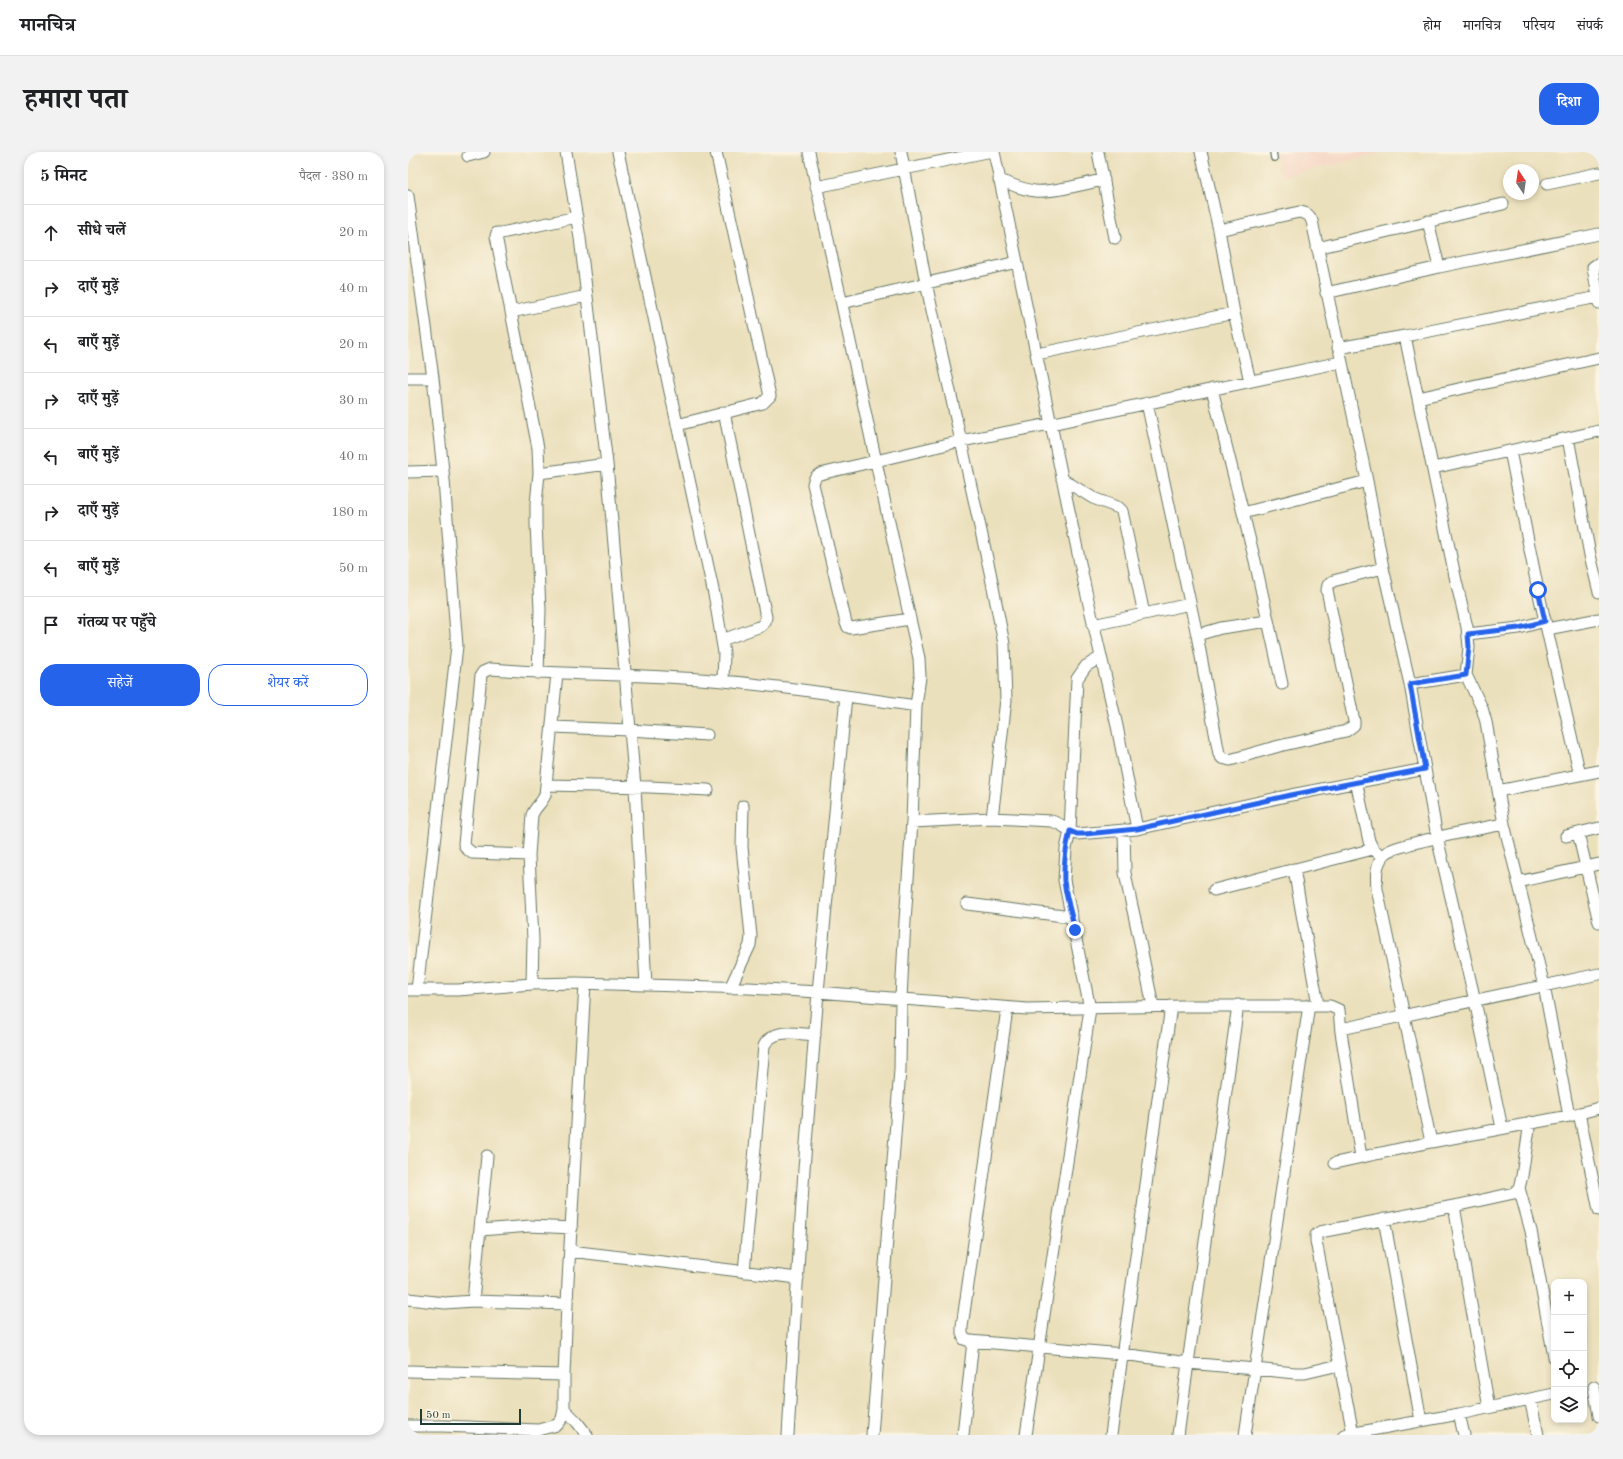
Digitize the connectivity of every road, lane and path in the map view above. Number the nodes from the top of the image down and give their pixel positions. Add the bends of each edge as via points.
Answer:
1 (484, 152) edge
2 (566, 152) edge
3 (618, 152) edge
4 (716, 152) edge
5 (809, 152) edge
6 (901, 152) edge
7 (987, 152) edge
8 (994, 152) edge
9 (1098, 152) edge
10 (1201, 152) edge
11 (468, 156) dead end
12 (905, 170) junction
13 (1599, 173) edge
14 (999, 180) junction
15 (1104, 180) junction
16 (1547, 184) dead end
17 (816, 187) junction
18 (408, 196) edge
19 (1502, 204) dead end
20 (577, 218) junction
21 (1428, 221) junction
22 (1219, 230) junction
23 (1599, 234) edge
24 (1115, 238) dead end
25 (1317, 248) junction
26 (1017, 262) junction
27 (1599, 262) edge
28 (1439, 267) junction
29 (926, 283) junction
30 (1326, 293) junction
31 (587, 296) junction
32 (1598, 300) edge
33 (842, 303) junction
34 (511, 312) junction
35 (1234, 313) junction
36 (1405, 336) junction
37 (1338, 348) junction
38 (1037, 354) junction
39 (1599, 358) edge
40 (1341, 362) junction
41 (408, 378) edge
42 (433, 378) junction
43 (1250, 381) junction
44 (1212, 389) junction
45 (1418, 398) junction
46 (1147, 403) junction
47 (724, 412) junction
48 (677, 424) junction
49 (1050, 424) junction
50 (1599, 431) edge
51 (1568, 438) junction
52 (961, 441) junction
53 (1510, 451) junction
54 (877, 460) junction
55 (607, 464) junction
56 (1433, 468) junction
57 (443, 471) junction
58 (408, 472) edge
59 (539, 473) junction
60 (1062, 479) junction
61 (1367, 481) junction
62 (1243, 513) junction
63 (1383, 568) junction
64 (1599, 592) edge
65 (1190, 604) junction
66 (1144, 614) junction
67 (910, 619) junction
68 (1599, 619) edge
69 (1268, 621) junction
70 (1546, 625) junction
71 (1094, 626) junction
72 (1196, 634) junction
73 (1468, 634) junction
74 (722, 640) junction
75 (1101, 657) junction
76 (538, 673) junction
77 (557, 673) junction
78 (1466, 675) junction
79 (626, 676) junction
80 (723, 681) junction
81 (1282, 684) dead end
82 (1410, 684) junction
83 (846, 696) junction
84 (916, 706) junction
85 (552, 727) junction
86 (630, 730) junction
87 (707, 735) dead end
88 (1425, 769) junction
89 (1599, 771) edge
90 (1580, 775) junction
91 (1356, 782) junction
92 (546, 784) junction
93 (635, 786) junction
94 (708, 790) dead end
95 (1498, 791) junction
96 (743, 806) dead end
97 (992, 818) junction
98 (912, 822) junction
99 (1504, 824) junction
100 (1599, 828) edge
101 (1137, 829) junction
102 (1124, 830) junction
103 (1070, 831) junction
104 (1578, 833) junction
105 (1566, 836) dead end
106 (1437, 837) junction
107 (1373, 849) junction
108 (529, 855) junction
109 (1383, 857) junction
110 (1599, 864) edge
111 (1587, 867) junction
112 (1294, 869) junction
113 (1518, 882) junction
114 (1214, 890) dead end
115 (967, 904) dead end
116 (1072, 917) junction
117 (1599, 922) edge
118 (1599, 974) edge
119 (532, 984) junction
120 (585, 984) junction
121 (646, 985) junction
122 (1544, 986) junction
123 (730, 988) junction
124 (412, 990) edge
125 (818, 992) junction
126 (901, 998) junction
127 (1475, 1001) junction
128 (1238, 1005) junction
129 (1313, 1005) junction
130 (1153, 1006) junction
131 (1171, 1006) junction
132 (1007, 1008) junction
133 (1090, 1008) junction
134 (1403, 1015) junction
135 (1340, 1028) junction
136 (815, 1035) junction
137 (1599, 1108) edge
138 (1574, 1114) junction
139 (1530, 1122) junction
140 (1502, 1128) junction
141 (1431, 1142) junction
142 (487, 1156) dead end
143 (1361, 1157) junction
144 (1335, 1162) dead end
145 (1595, 1171) edge
146 (1519, 1188) junction
147 (1454, 1206) junction
148 (1599, 1210) edge
149 (1384, 1220) junction
150 (572, 1228) junction
151 (481, 1230) junction
152 (570, 1251) junction
153 (744, 1272) junction
154 (798, 1278) junction
155 (408, 1299) edge
156 (473, 1301) junction
157 (567, 1304) junction
158 (973, 1341) junction
159 (1038, 1345) junction
160 (1553, 1351) edge
161 (1123, 1354) junction
162 (1188, 1362) junction
163 (1340, 1365) junction
164 (1255, 1369) junction
165 (408, 1371) edge
166 (564, 1375) junction
167 (1592, 1387) edge
168 (1551, 1395) edge
169 (1530, 1399) junction
170 (1489, 1408) junction
171 (564, 1410) junction
172 (1459, 1414) junction
173 (1599, 1416) edge
174 (1421, 1421) junction
175 (408, 1426) edge
176 (451, 1430) edge
177 (1385, 1431) edge
178 (526, 1433) edge
179 (1348, 1434) edge
180 (587, 1435) edge
181 (788, 1435) edge
182 (872, 1435) edge
183 (963, 1435) edge
184 (1026, 1435) edge
185 (1110, 1435) edge
186 (1178, 1435) edge
187 (1245, 1435) edge
188 (1464, 1435) edge
189 (1538, 1435) edge

1 - 11 street
2 - 20 street
3 - 48 street
4 - 47 street via 770,391 770,396 763,403
5 - 17 street
6 - 12 street
7 - 12 street
8 - 14 street
9 - 15 street
10 - 22 street
12 - 17 street
12 - 29 street
13 - 16 street
14 - 15 street via 1036,191
14 - 26 street
15 - 24 street
17 - 33 street
18 - 42 street
19 - 21 street
20 - 31 street
20 - 34 street via 497,233
21 - 25 street
21 - 28 street
22 - 25 street via 1299,212 1305,213 1312,221
22 - 35 street
23 - 28 street
25 - 30 street
26 - 29 street
26 - 38 street
27 - 32 street via 1593,267
28 - 30 street
29 - 33 street
29 - 52 street
30 - 37 street
31 - 34 street
31 - 55 street
32 - 36 street
33 - 54 street
34 - 59 street via 536,432
35 - 38 street
35 - 43 street
36 - 37 street
36 - 45 street
37 - 40 street
38 - 49 street
39 - 45 street
40 - 43 street
40 - 61 street
41 - 42 street
42 - 57 street
43 - 44 street
44 - 46 street
44 - 62 street
45 - 56 street
46 - 49 street
46 - 65 street
47 - 48 street
47 - 74 street via 766,616 761,626
48 - 74 street
49 - 52 street
49 - 60 street
50 - 51 street
51 - 53 street
51 - 64 street
52 - 54 street
52 - 97 street via 1004,644 1006,700
53 - 56 street
53 - 70 street
54 - 67 street
54 - 67 street via 820,474 814,479 813,484 848,627
55 - 59 street
55 - 79 street
56 - 73 street
57 - 58 street
57 - 124 street via 457,646
59 - 76 street via 536,504 540,610
60 - 66 street via 1093,498 1119,508 1123,514
60 - 71 street
61 - 62 street
61 - 63 street
62 - 69 street
63 - 72 street via 1334,581 1328,585 1354,721 1354,726 1346,731 1230,760 1222,758
63 - 82 street
65 - 66 street
65 - 72 street
66 - 71 street
67 - 84 street via 920,666
68 - 70 street
69 - 72 street
69 - 81 street
70 - 73 street
70 - 90 street
71 - 75 street
73 - 78 street
74 - 80 street
75 - 101 street
75 - 103 street via 1086,666 1077,679
76 - 77 street
76 - 108 street via 490,668 481,675 464,838 466,848 472,853
77 - 79 street
77 - 85 street
78 - 82 street
78 - 95 street via 1482,708
79 - 80 street
79 - 86 street
80 - 83 street
82 - 88 street
83 - 84 street
83 - 125 street
84 - 98 street
85 - 86 street
85 - 92 street
86 - 87 street
86 - 93 street
88 - 91 street
88 - 106 street
89 - 90 street
90 - 95 street
91 - 101 street
91 - 107 street
92 - 93 street
92 - 108 street via 543,800 532,815
93 - 94 street
93 - 121 street
95 - 99 street
96 - 123 street via 742,847 751,936 750,945
97 - 98 street
97 - 103 street via 1051,821
98 - 126 street
99 - 106 street
99 - 113 street
100 - 104 street
101 - 102 street
102 - 103 street via 1085,834
102 - 130 street via 1125,873
103 - 116 street via 1064,880
104 - 105 street
104 - 111 street
106 - 109 street via 1392,850
106 - 127 street
107 - 109 street
107 - 112 street
108 - 119 street via 533,940
109 - 134 street via 1377,868 1377,889
110 - 111 street
111 - 113 street
111 - 117 street
112 - 114 street
112 - 129 street
113 - 122 street
115 - 116 street
116 - 133 street
118 - 122 street
119 - 120 street
119 - 124 street via 458,990
120 - 121 street
120 - 150 street
121 - 123 street
122 - 127 street
122 - 138 street
123 - 125 street
125 - 126 street
125 - 136 street
126 - 132 street
126 - 182 street via 900,1070
127 - 134 street
127 - 140 street
128 - 129 street
128 - 131 street
128 - 162 street
129 - 135 street via 1337,1008
129 - 164 street
130 - 131 street
130 - 133 street
131 - 161 street
132 - 133 street
132 - 158 street via 962,1327 964,1338
133 - 159 street
134 - 135 street
134 - 141 street
135 - 143 street
136 - 153 street via 780,1033 767,1039 764,1046
136 - 154 street
137 - 138 street
138 - 139 street
138 - 145 street
139 - 140 street
139 - 146 street
140 - 141 street
141 - 143 street
142 - 151 street
143 - 144 street
145 - 148 street
146 - 147 street via 1514,1193
146 - 160 street via 1531,1231
147 - 149 street
147 - 170 street
149 - 163 street via 1320,1232 1316,1235
149 - 174 street
150 - 151 street via 530,1226
150 - 152 street
151 - 156 street
152 - 153 street
152 - 157 street
153 - 154 street
154 - 181 street
155 - 156 street via 445,1303
156 - 157 street
157 - 166 street
158 - 159 street
158 - 183 street
159 - 161 street
159 - 184 street
161 - 162 street
161 - 185 street
162 - 164 street
162 - 186 street
163 - 164 street via 1305,1373
163 - 179 street
164 - 187 street
165 - 166 street
166 - 171 street
167 - 173 street
168 - 169 street
169 - 170 street
169 - 189 street
170 - 172 street
171 - 178 street via 562,1419 557,1424
171 - 180 street
172 - 174 street
172 - 188 street
174 - 177 street
175 - 176 street
176 - 178 street
177 - 179 street

